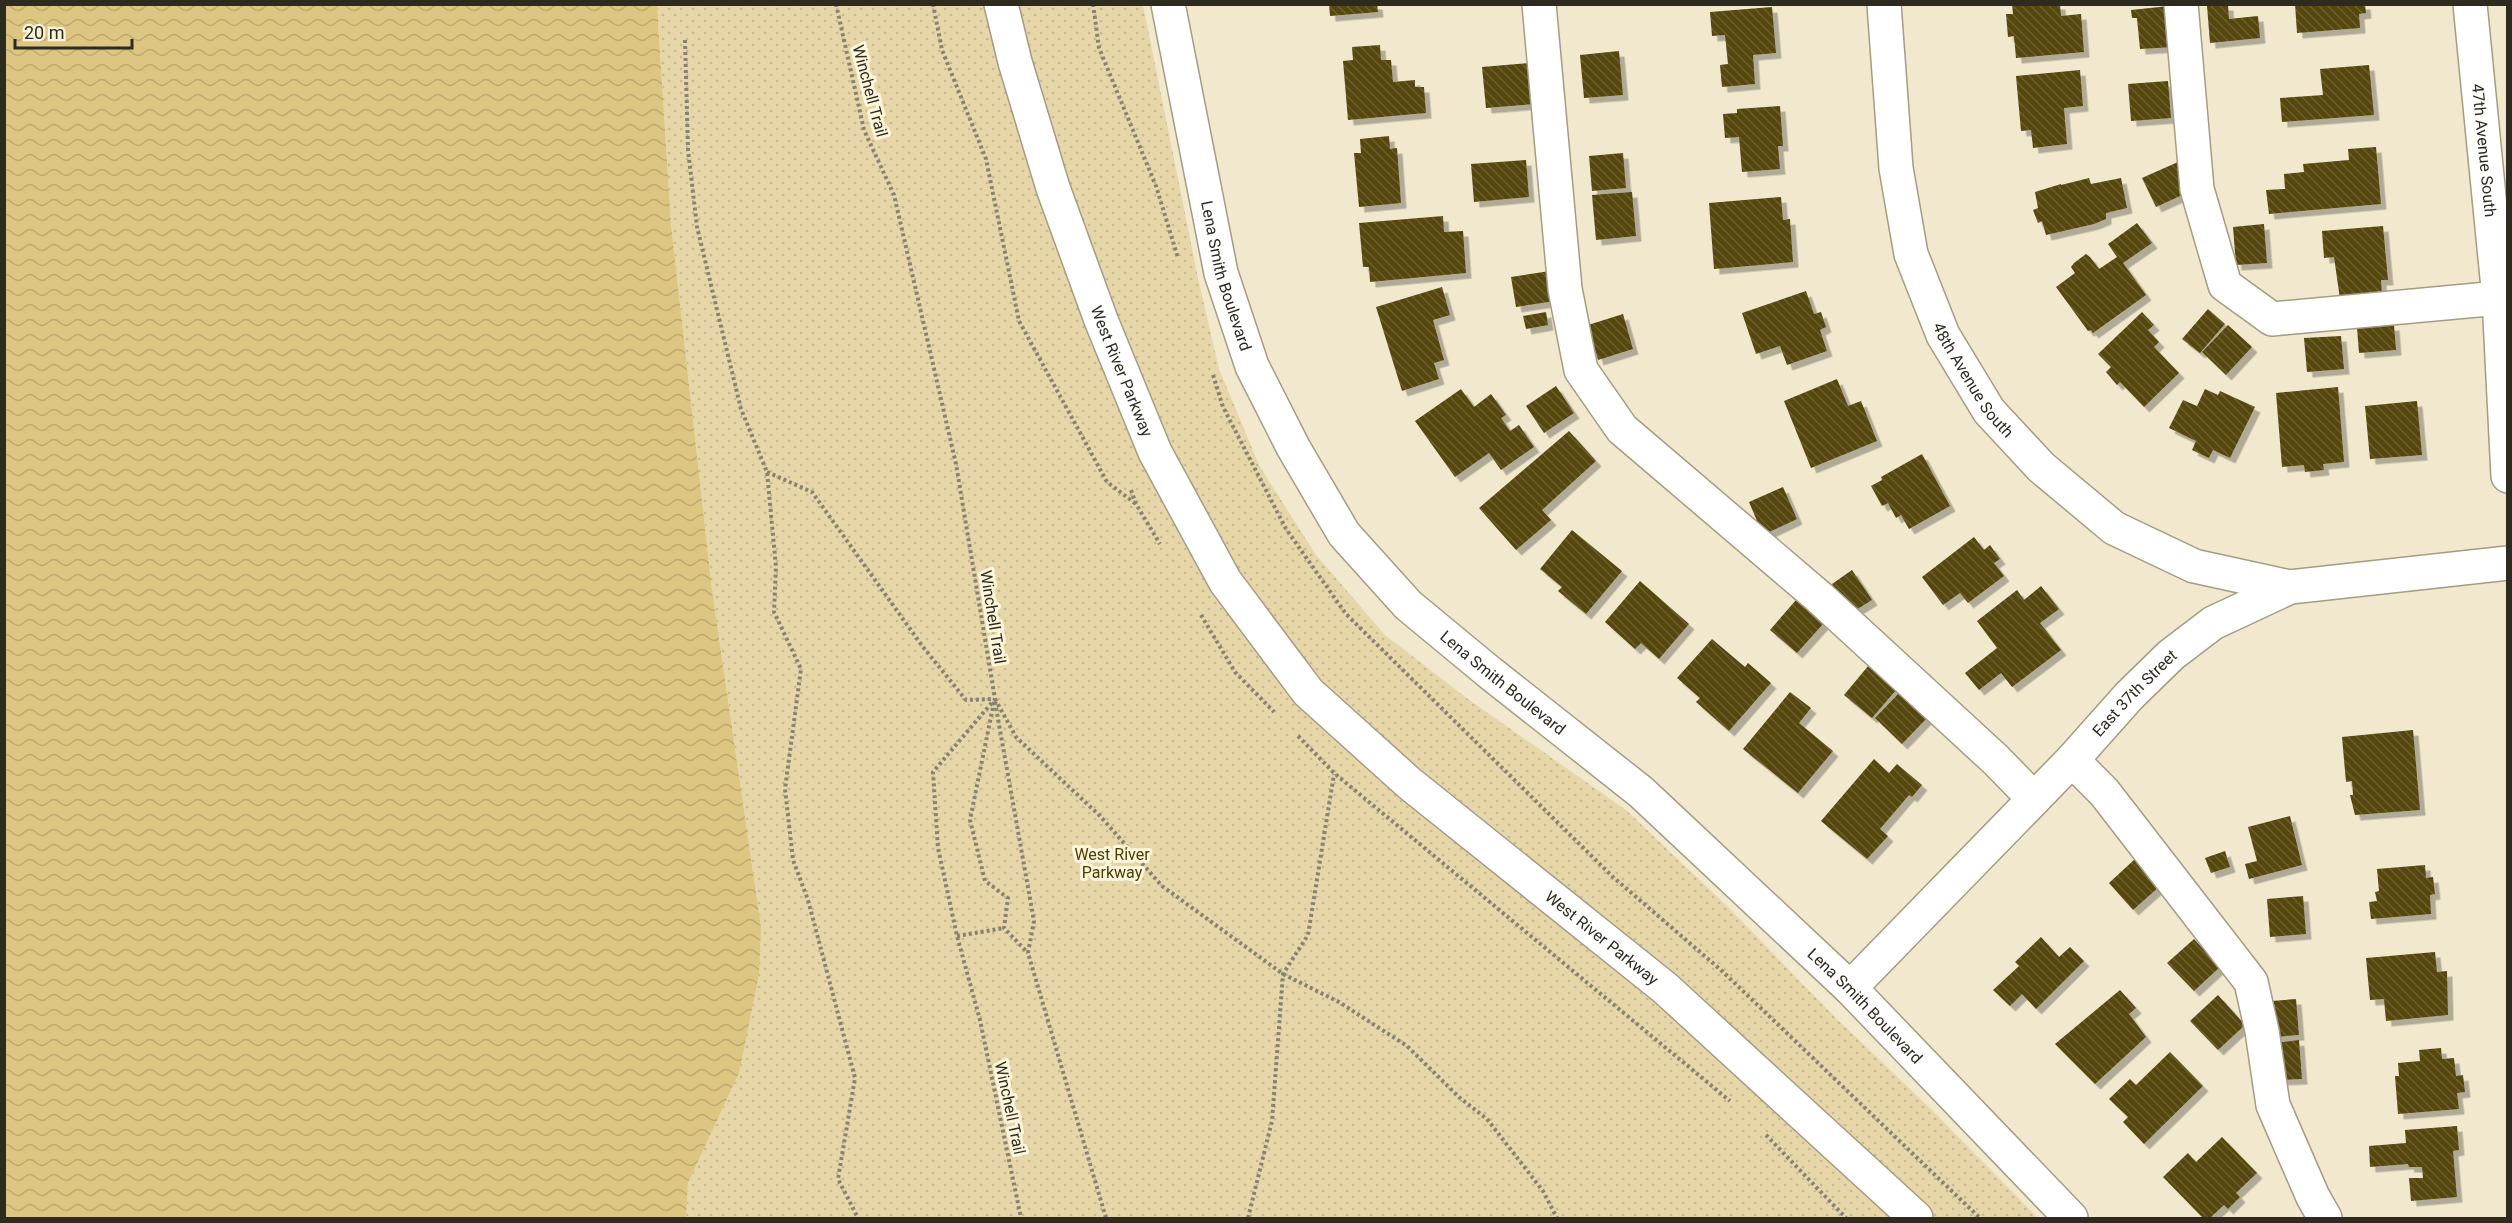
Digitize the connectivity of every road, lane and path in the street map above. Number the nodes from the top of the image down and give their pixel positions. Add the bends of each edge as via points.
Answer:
1 (836, 4) edge
2 (933, 4) edge
3 (1001, 4) edge
4 (1168, 4) edge
5 (1539, 4) edge
6 (1884, 4) edge
7 (2181, 4) edge
8 (2470, 4) edge
9 (685, 40) dead end
10 (2499, 298) junction
11 (767, 472) junction
12 (2508, 476) edge
13 (1137, 504) dead end
14 (2508, 563) edge
15 (2290, 587) junction
16 (995, 699) junction
17 (2072, 760) junction
18 (1334, 773) dead end
19 (2034, 799) junction
20 (1005, 928) junction
21 (957, 936) junction
22 (1028, 953) junction
23 (1283, 974) junction
24 (1850, 988) junction
25 (858, 1218) edge
26 (1022, 1218) edge
27 (1106, 1218) edge
28 (1248, 1218) edge
29 (1557, 1218) edge
30 (1916, 1218) edge
31 (2071, 1218) edge
32 (2325, 1218) edge

1 - 16 path, Winchell Trail via 864,130 894,195 956,464
2 - 13 path via 942,50 986,159 1019,321 1107,482
3 - 30 street, West River Parkway via 1053,188 1155,452 1225,581 1308,692 1409,783 1665,988
4 - 24 street, Lena Smith Boulevard via 1221,273 1252,366 1344,534 1408,604 1641,792
5 - 19 street via 1565,290 1581,370 1622,429 1820,597
6 - 15 street, 48th Avenue South via 1896,168 1911,254 1943,335 1989,411 2041,467 2114,528 2194,566
7 - 10 street via 2198,189 2225,285 2272,319
8 - 10 street, 47th Avenue South
9 - 11 path via 688,150 697,226 741,408
10 - 12 street, 47th Avenue South
11 - 16 path via 812,492 923,647 966,700
11 - 25 path via 776,567 774,612 801,669 785,789 793,860 808,900 855,1078 838,1179
14 - 15 street, East 37th Street
15 - 17 street, East 37th Street via 2213,623 2170,655
16 - 20 path via 970,820 985,881 1008,898
16 - 21 path, Winchell Trail via 933,772 938,849
16 - 22 path via 1034,921
16 - 23 path via 1016,737 1100,816 1162,886
17 - 19 street, East 37th Street
17 - 32 street via 2104,792 2251,982 2273,1105
18 - 23 path via 1308,935
19 - 24 street, East 37th Street
20 - 21 path
20 - 22 path
21 - 26 path, Winchell Trail via 980,1020
22 - 27 path
23 - 28 path via 1272,1120
23 - 29 path via 1339,1002 1407,1046 1487,1119 1544,1191
24 - 31 street, Lena Smith Boulevard

